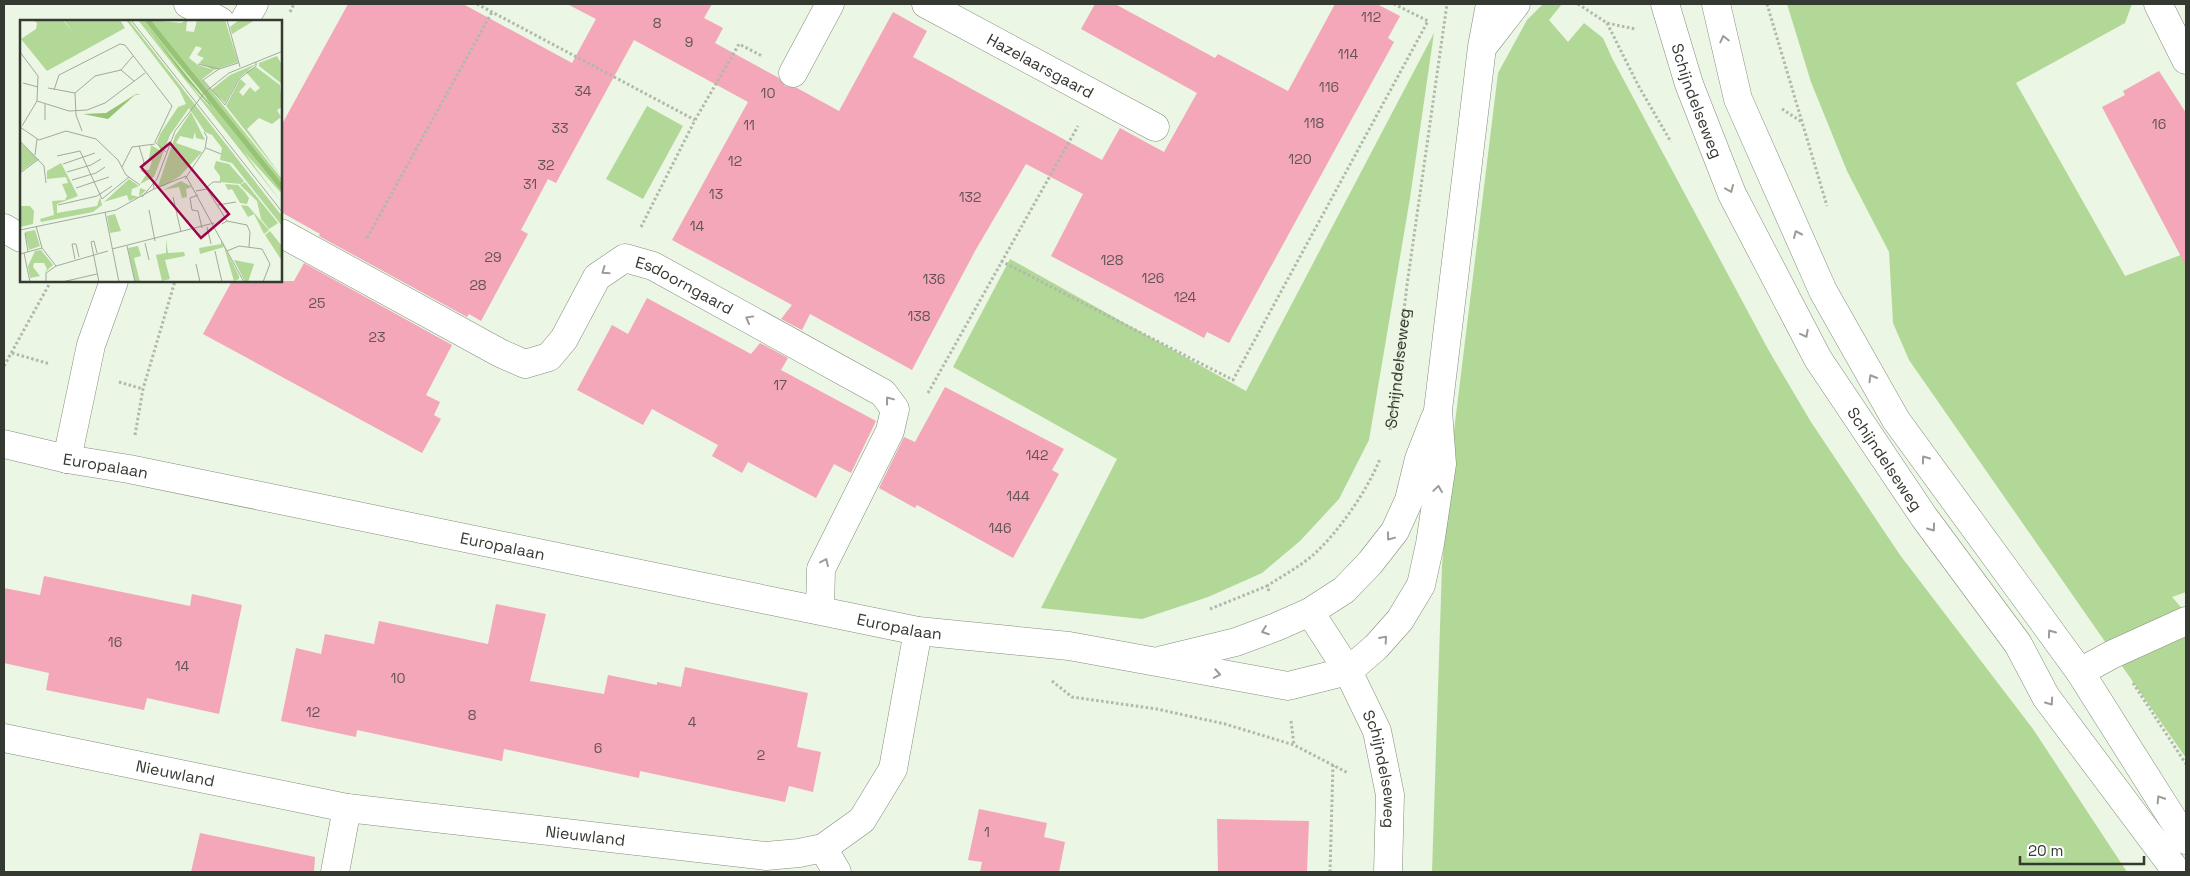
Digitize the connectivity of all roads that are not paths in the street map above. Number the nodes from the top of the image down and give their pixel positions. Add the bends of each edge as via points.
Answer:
1 (188, 4) edge
2 (254, 4) edge
3 (830, 4) edge
4 (926, 4) edge
5 (1490, 4) edge
6 (1516, 4) edge
7 (1665, 4) edge
8 (1716, 4) edge
9 (2158, 4) edge
10 (218, 20) edge
11 (245, 20) edge
12 (1482, 47) junction
13 (2186, 60) edge
14 (793, 73) road end
15 (1156, 127) dead end
16 (4, 228) edge
17 (282, 234) edge
18 (20, 237) edge
19 (114, 282) edge
20 (1438, 410) junction
21 (4, 444) edge
22 (67, 459) junction
23 (820, 610) junction
24 (1310, 612) junction
25 (2186, 621) edge
26 (918, 631) junction
27 (2018, 644) junction
28 (1152, 663) junction
29 (1348, 671) junction
30 (2080, 672) junction
31 (4, 738) edge
32 (347, 808) junction
33 (2186, 840) edge
34 (823, 848) junction
35 (335, 872) edge
36 (837, 872) edge
37 (1388, 872) edge
38 (2176, 872) edge

1 - 10 street
2 - 11 street
3 - 14 street
4 - 15 street, Hazelaarsgaard
5 - 12 street
6 - 12 street
7 -> 27 street, Schijndelseweg via 1689,84 1732,194 1818,359 1924,517
30 -> 8 street, Schijndelseweg via 1896,420 1823,291 1738,99
9 - 13 street
12 - 20 street
16 - 18 street
23 -> 17 street, Esdoorngaard via 821,569 890,431 895,409 883,393 653,266 625,258 597,277 564,339 549,357 525,364
19 - 22 street via 91,345
20 -> 24 street via 1419,459 1409,500 1395,531 1344,590
29 -> 20 street via 1400,620 1421,585 1442,464
21 - 22 street, Europalaan
22 - 23 street, Europalaan
23 - 26 street, Europalaan
24 -> 28 street, Europalaan via 1236,642
24 - 29 street, Schijndelseweg
25 - 30 street
26 - 28 street, Europalaan via 1069,646
26 - 34 street, Nieuwland via 894,769 862,820
27 - 30 street via 2059,676
27 -> 38 street, Schijndelseweg via 2046,697
28 -> 29 street, Europalaan via 1288,686
29 - 37 street, Schijndelseweg via 1377,731 1390,795
33 -> 30 street, Schijndelseweg
31 - 32 street, Nieuwland
32 - 34 street, Nieuwland via 766,856
32 - 35 street
34 - 36 street

